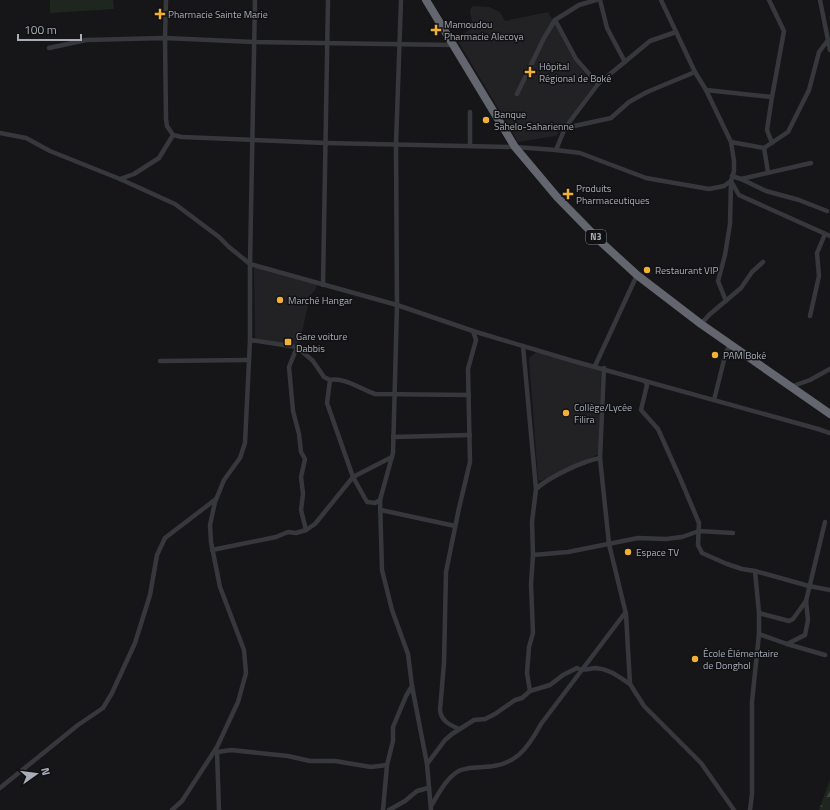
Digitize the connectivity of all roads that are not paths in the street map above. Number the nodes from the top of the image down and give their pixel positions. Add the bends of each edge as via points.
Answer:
1 (166, 0) edge
2 (255, 0) edge
3 (328, 0) edge
4 (401, 0) edge
5 (426, 0) edge
6 (596, 0) edge
7 (600, 0) edge
8 (661, 0) edge
9 (769, 0) edge
10 (820, 0) edge
11 (555, 20) junction
12 (676, 32) junction
13 (165, 38) junction
14 (828, 40) junction
15 (254, 42) junction
16 (326, 43) junction
17 (400, 43) junction
18 (453, 45) junction
19 (48, 48) dead end
20 (830, 50) edge
21 (625, 62) junction
22 (695, 72) junction
23 (598, 84) junction
24 (706, 90) junction
25 (517, 94) dead end
26 (772, 97) junction
27 (470, 112) dead end
28 (565, 128) junction
29 (0, 133) edge
30 (173, 135) junction
31 (252, 140) junction
32 (731, 142) junction
33 (326, 143) junction
34 (772, 143) junction
35 (396, 144) junction
36 (470, 146) junction
37 (515, 147) junction
38 (764, 148) junction
39 (556, 150) junction
40 (811, 163) dead end
41 (768, 172) junction
42 (732, 178) junction
43 (740, 179) junction
44 (120, 180) junction
45 (827, 211) dead end
46 (828, 235) edge
47 (763, 262) dead end
48 (250, 264) junction
49 (637, 275) junction
50 (324, 285) junction
51 (726, 301) junction
52 (397, 305) junction
53 (810, 316) dead end
54 (701, 324) junction
55 (473, 331) junction
56 (250, 340) junction
57 (730, 345) junction
58 (523, 346) junction
59 (297, 347) junction
60 (160, 360) dead end
61 (249, 360) junction
62 (595, 366) junction
63 (604, 368) junction
64 (830, 369) edge
65 (330, 380) junction
66 (645, 381) junction
67 (793, 386) junction
68 (469, 394) junction
69 (394, 395) junction
70 (714, 400) junction
71 (830, 414) edge
72 (830, 433) edge
73 (470, 435) junction
74 (393, 436) junction
75 (392, 457) junction
76 (600, 458) junction
77 (353, 477) junction
78 (536, 489) junction
79 (217, 498) junction
80 (380, 500) junction
81 (381, 510) junction
82 (825, 522) dead end
83 (455, 526) junction
84 (306, 530) junction
85 (700, 531) junction
86 (733, 533) dead end
87 (609, 544) junction
88 (212, 550) junction
89 (533, 555) junction
90 (755, 571) junction
91 (809, 586) junction
92 (830, 590) edge
93 (806, 601) junction
94 (625, 613) junction
95 (759, 613) junction
96 (759, 634) junction
97 (787, 644) junction
98 (825, 655) dead end
99 (581, 670) junction
100 (630, 684) junction
101 (412, 686) junction
102 (530, 691) junction
103 (459, 729) junction
104 (217, 749) junction
105 (427, 764) junction
106 (387, 765) junction
107 (0, 788) edge
108 (428, 788) junction
109 (431, 808) edge
110 (172, 810) edge
111 (219, 810) edge
112 (383, 810) edge
113 (389, 810) edge
114 (734, 810) edge
115 (750, 810) edge

1 - 13 street
2 - 15 street
3 - 16 street
4 - 17 street
5 - 18 highway, N3
6 - 11 street via 579,5
7 - 21 street via 607,28
8 - 12 street
9 - 26 street via 784,31
10 - 14 street
11 - 23 street via 576,59
11 - 25 street
12 - 21 street via 650,41
12 - 22 street
13 - 15 street
13 - 19 street via 86,40
13 - 30 street via 166,118 167,126
14 - 20 street
14 - 34 street via 819,52 809,90 788,132
15 - 16 street
15 - 31 street
16 - 17 street
16 - 33 street
17 - 18 street
17 - 35 street
18 - 37 highway, N3
21 - 23 street
22 - 24 street
22 - 28 street via 647,92 629,102 611,118
23 - 28 street
24 - 26 street
24 - 32 street
26 - 34 street via 767,130
27 - 36 street
28 - 39 street
29 - 44 street via 26,138 50,152
30 - 31 street
30 - 44 street via 159,158
31 - 33 street
31 - 48 street
32 - 38 street
32 - 42 street via 734,161
33 - 35 street
33 - 50 street
34 - 38 street
35 - 36 street
35 - 52 street
36 - 37 street
37 - 39 street
37 - 49 highway, N3 via 557,197
38 - 41 street
39 - 42 street via 580,153 646,178 709,189 724,186
40 - 41 street
41 - 43 street
42 - 43 street
42 - 46 street via 739,195
42 - 51 street via 730,224 718,281
43 - 45 street via 766,191
44 - 48 street via 175,204
46 - 53 street via 817,253 819,276
47 - 51 street
48 - 50 street
48 - 56 street
49 - 54 highway, N3
49 - 62 street
50 - 52 street
51 - 54 street
52 - 55 street
52 - 69 street
54 - 57 highway, N3
55 - 58 street
55 - 68 street via 476,340 468,368
56 - 59 street
56 - 61 street
57 - 67 highway, N3
57 - 70 street
58 - 62 street
58 - 78 street
59 - 65 street via 313,361 324,377
59 - 84 street via 289,367 293,411 301,452 305,459 301,477 301,510
60 - 61 street
61 - 79 street via 245,443 240,458 224,480
62 - 63 street
63 - 66 street
63 - 76 street
64 - 67 street
65 - 69 street via 351,383 375,394
65 - 77 street via 327,403
66 - 70 street
66 - 85 street via 641,410 658,429 699,523
67 - 71 highway, N3
68 - 69 street
68 - 73 street
69 - 74 street
70 - 72 street
73 - 74 street
73 - 83 street via 470,462
74 - 75 street
75 - 77 street
75 - 80 street
76 - 78 street via 559,474
76 - 87 street
77 - 80 street via 367,502 375,503
77 - 84 street via 315,524
78 - 89 street via 532,522
79 - 88 street via 210,525
79 - 107 street via 165,538 156,555 150,595 135,643 103,708
80 - 81 street
81 - 83 street
81 - 101 street via 382,570 392,610 408,654
82 - 91 street
83 - 103 street via 446,572 440,716 446,723
84 - 88 street
85 - 86 street
85 - 87 street via 682,537 638,538
85 - 90 street via 698,545 702,553 742,570
87 - 89 street via 568,552
87 - 94 street
88 - 104 street via 220,587 244,650 246,673 238,702
89 - 102 street via 533,633 529,646 527,673
90 - 91 street
90 - 95 street
91 - 92 street
91 - 93 street
93 - 95 street via 789,621
93 - 97 street via 808,620 804,635
94 - 99 street
94 - 100 street
95 - 96 street
96 - 97 street
96 - 115 street via 752,702
97 - 98 street
99 - 100 street via 609,670
99 - 102 street via 577,668 550,685
99 - 109 street via 521,753 506,764 469,768 458,772 447,781
100 - 114 street via 644,706 700,763
101 - 105 street
101 - 106 street via 393,727 393,741
102 - 103 street via 495,714 485,719 474,720
103 - 105 street via 445,740
104 - 106 street via 288,756 310,761 335,761 371,768
104 - 110 street via 182,801
104 - 111 street
105 - 108 street
106 - 112 street
108 - 109 street
108 - 113 street via 417,791 406,801

